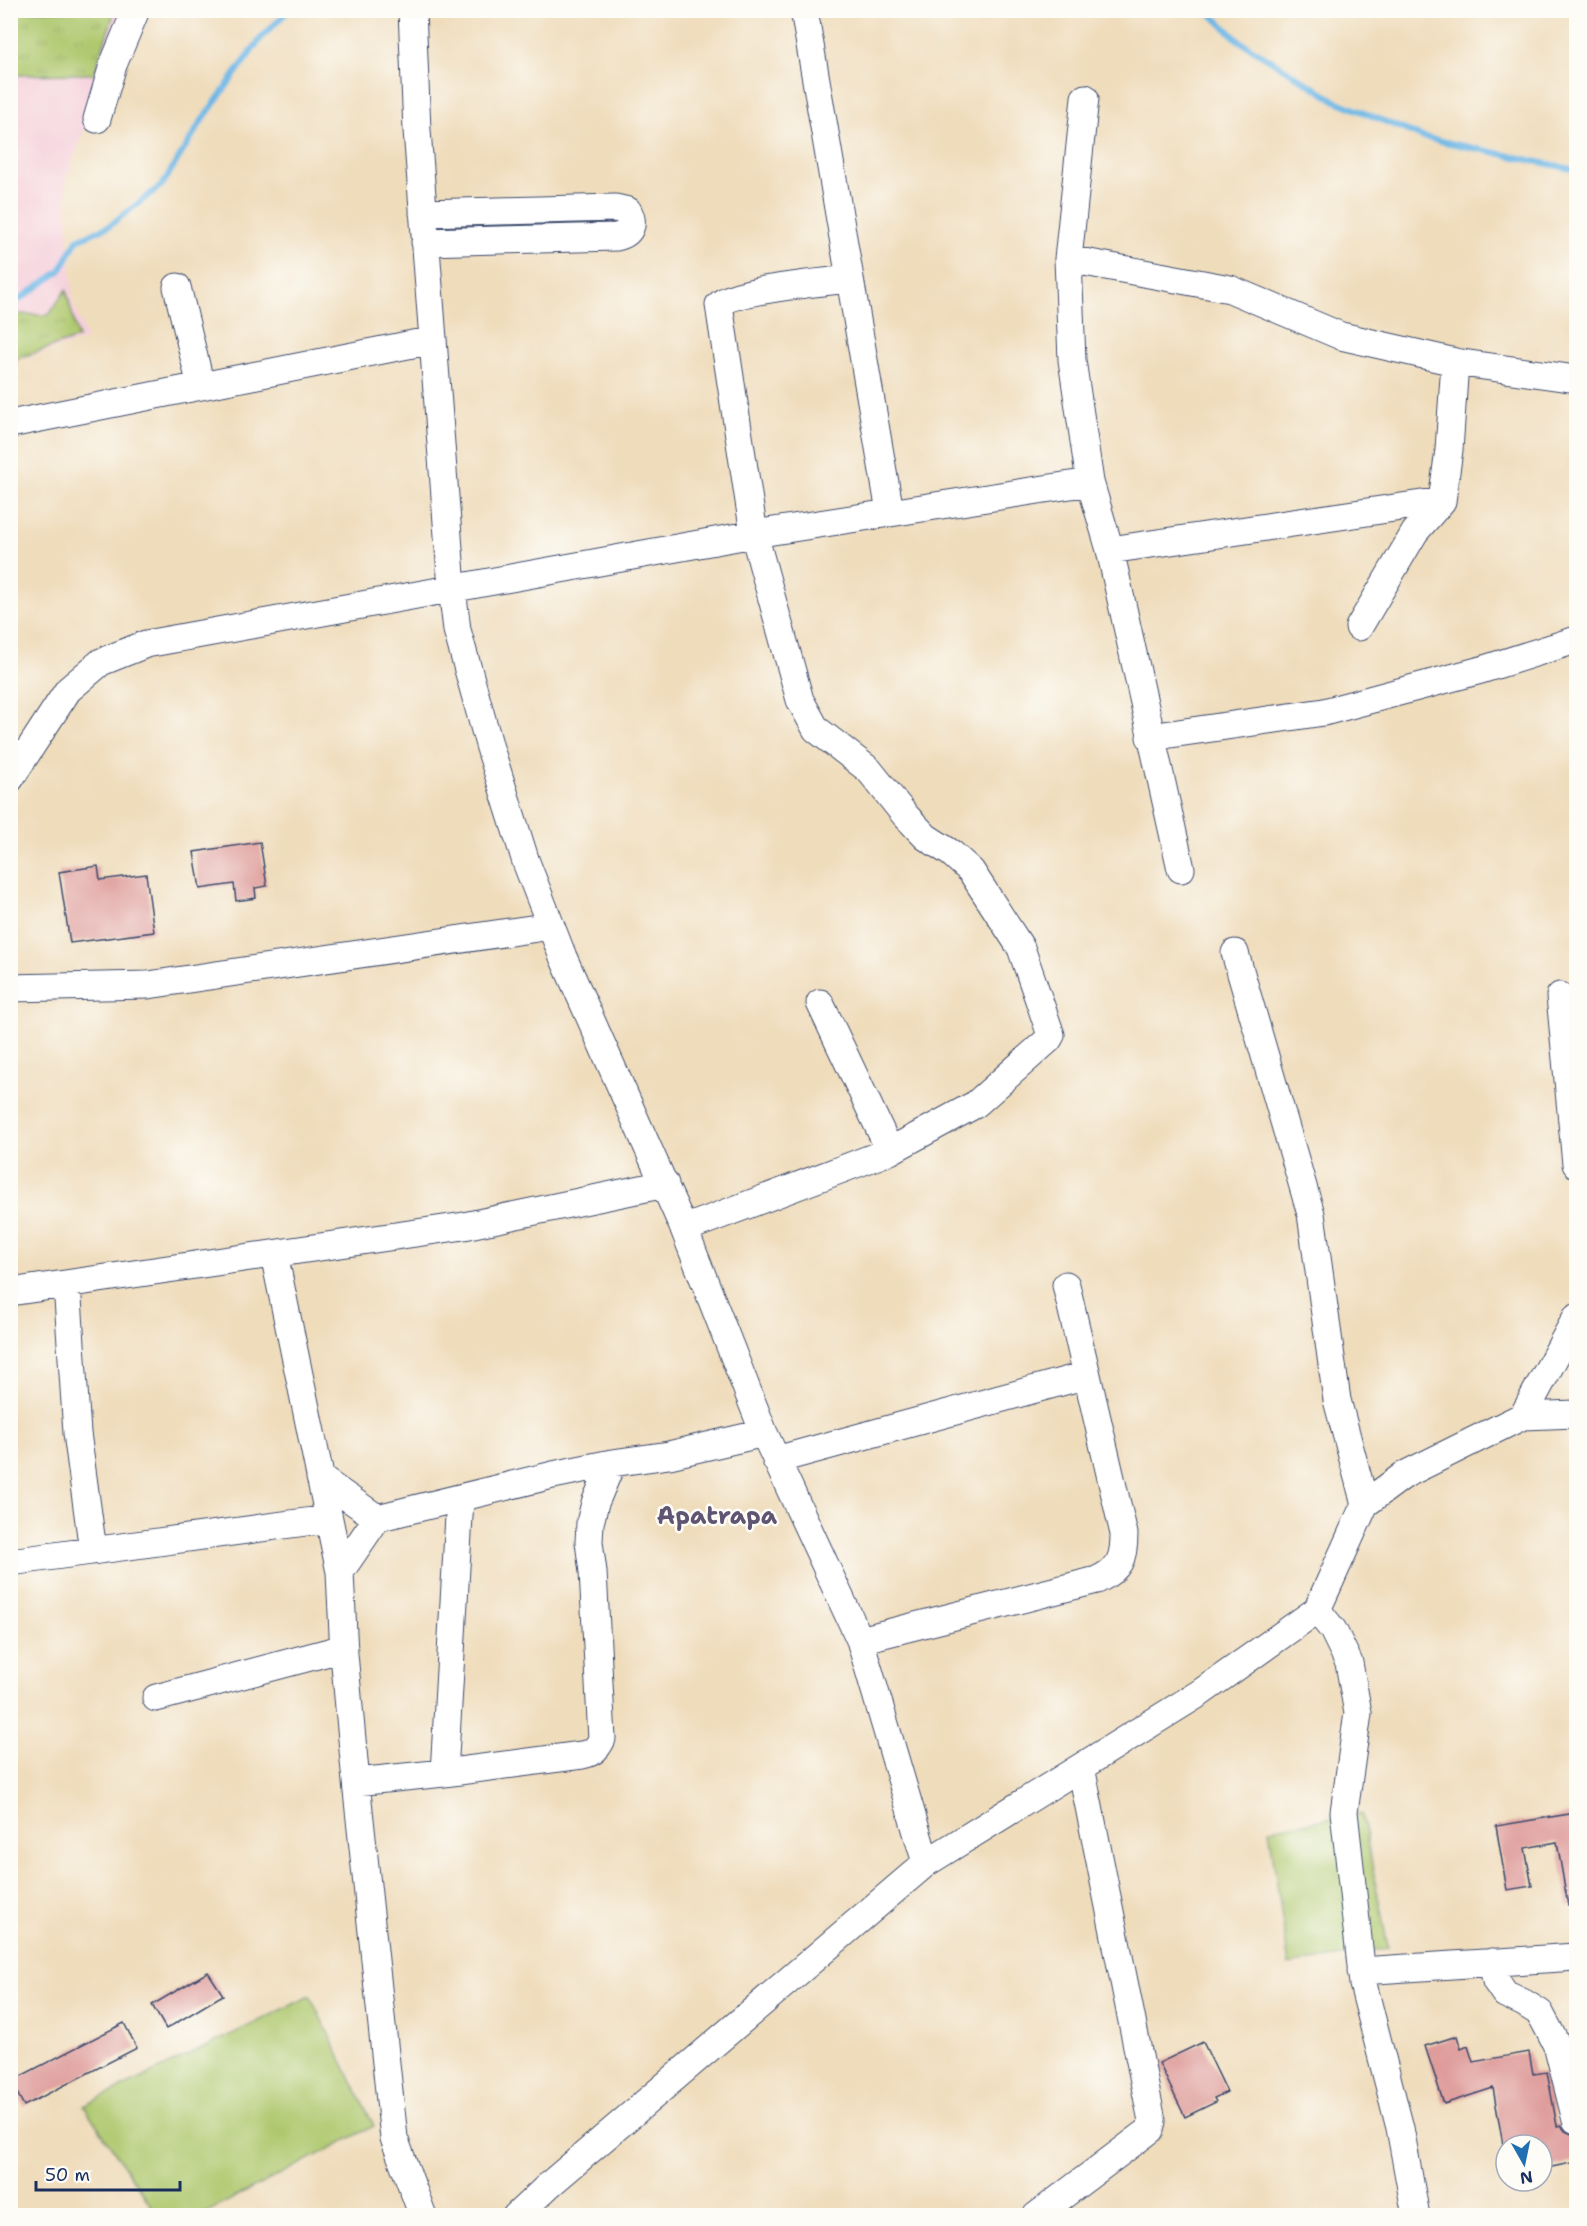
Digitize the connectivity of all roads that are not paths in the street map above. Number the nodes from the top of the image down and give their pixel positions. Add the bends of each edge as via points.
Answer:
1 (136, 10) edge
2 (412, 10) edge
3 (804, 10) edge
4 (1085, 98) dead end
5 (97, 119) dead end
6 (495, 210) junction
7 (423, 213) junction
8 (496, 240) junction
9 (425, 242) junction
10 (1068, 259) junction
11 (849, 279) junction
12 (177, 287) dead end
13 (433, 340) junction
14 (1455, 362) junction
15 (1576, 379) edge
16 (201, 386) junction
17 (10, 424) edge
18 (1090, 482) junction
19 (1442, 501) junction
20 (890, 512) junction
21 (754, 534) junction
22 (1110, 550) junction
23 (452, 588) junction
24 (1359, 627) dead end
25 (1576, 640) edge
26 (1150, 737) junction
27 (10, 779) edge
28 (1181, 869) dead end
29 (551, 926) junction
30 (1235, 953) dead end
31 (10, 988) edge
32 (1560, 996) dead end
33 (820, 1003) dead end
34 (890, 1151) junction
35 (1576, 1164) edge
36 (665, 1184) junction
37 (684, 1229) junction
38 (273, 1254) junction
39 (67, 1284) junction
40 (1066, 1285) dead end
41 (10, 1292) edge
42 (1576, 1318) edge
43 (1087, 1375) junction
44 (1576, 1414) edge
45 (1523, 1416) junction
46 (764, 1433) junction
47 (776, 1460) junction
48 (612, 1463) junction
49 (320, 1478) junction
50 (460, 1499) junction
51 (1365, 1504) junction
52 (377, 1518) junction
53 (328, 1519) junction
54 (93, 1551) junction
55 (10, 1562) edge
56 (340, 1572) junction
57 (1317, 1611) junction
58 (860, 1640) junction
59 (344, 1648) junction
60 (156, 1698) dead end
61 (1081, 1767) junction
62 (444, 1773) junction
63 (356, 1782) junction
64 (926, 1863) junction
65 (1576, 1957) edge
66 (1492, 1962) junction
67 (1361, 1971) junction
68 (1576, 2120) edge
69 (423, 2216) edge
70 (516, 2216) edge
71 (1036, 2216) edge
72 (1416, 2216) edge

1 - 5 street via 113,65
2 - 7 street
3 - 11 street
4 - 10 street
6 - 7 street
6 - 8 street
6 - 8 street via 621,208 628,211 632,226 616,237
7 - 9 street
8 - 9 street
9 - 13 street
10 - 14 street via 1230,289 1341,336
10 - 18 street via 1072,360
11 - 20 street
11 - 21 street via 763,291 724,300 719,305
12 - 16 street
13 - 16 street
13 - 23 street
14 - 15 street
14 - 19 street
16 - 17 street
18 - 20 street
18 - 22 street
19 - 22 street
19 - 24 street via 1415,532
20 - 21 street
21 - 23 street
21 - 34 street via 800,700 816,729 869,770 926,837 971,870 1021,948 1050,1029 1048,1040 976,1104
22 - 26 street
23 - 27 street via 146,644 101,662 68,690
23 - 29 street via 457,630 490,748
25 - 26 street via 1324,712
26 - 28 street
29 - 31 street via 148,985
29 - 36 street
30 - 51 street via 1311,1214 1337,1400
32 - 35 street
33 - 34 street
34 - 37 street
36 - 37 street
36 - 38 street via 464,1226
37 - 46 street
38 - 39 street
38 - 49 street
39 - 41 street
39 - 54 street via 77,1433
40 - 43 street
42 - 45 street
43 - 47 street
43 - 58 street via 1124,1534 1120,1563 1097,1580
44 - 45 street
45 - 51 street via 1404,1475
46 - 47 street
46 - 48 street via 669,1455
47 - 58 street
48 - 50 street
48 - 62 street via 595,1503 589,1542 602,1739 597,1748 582,1755
49 - 52 street
49 - 53 street
50 - 52 street
50 - 62 street
51 - 57 street
52 - 56 street
53 - 54 street
53 - 56 street
54 - 55 street
56 - 59 street
57 - 61 street via 1200,1693
57 - 67 street via 1333,1630 1349,1663 1358,1713 1344,1812
58 - 64 street
59 - 60 street
59 - 63 street
61 - 64 street
61 - 71 street via 1152,2121 1150,2130
62 - 63 street
63 - 69 street via 394,2138
64 - 70 street
65 - 66 street
66 - 67 street
66 - 68 street via 1496,1981 1505,1994 1540,2013 1548,2028 1558,2048
67 - 72 street via 1400,2128

